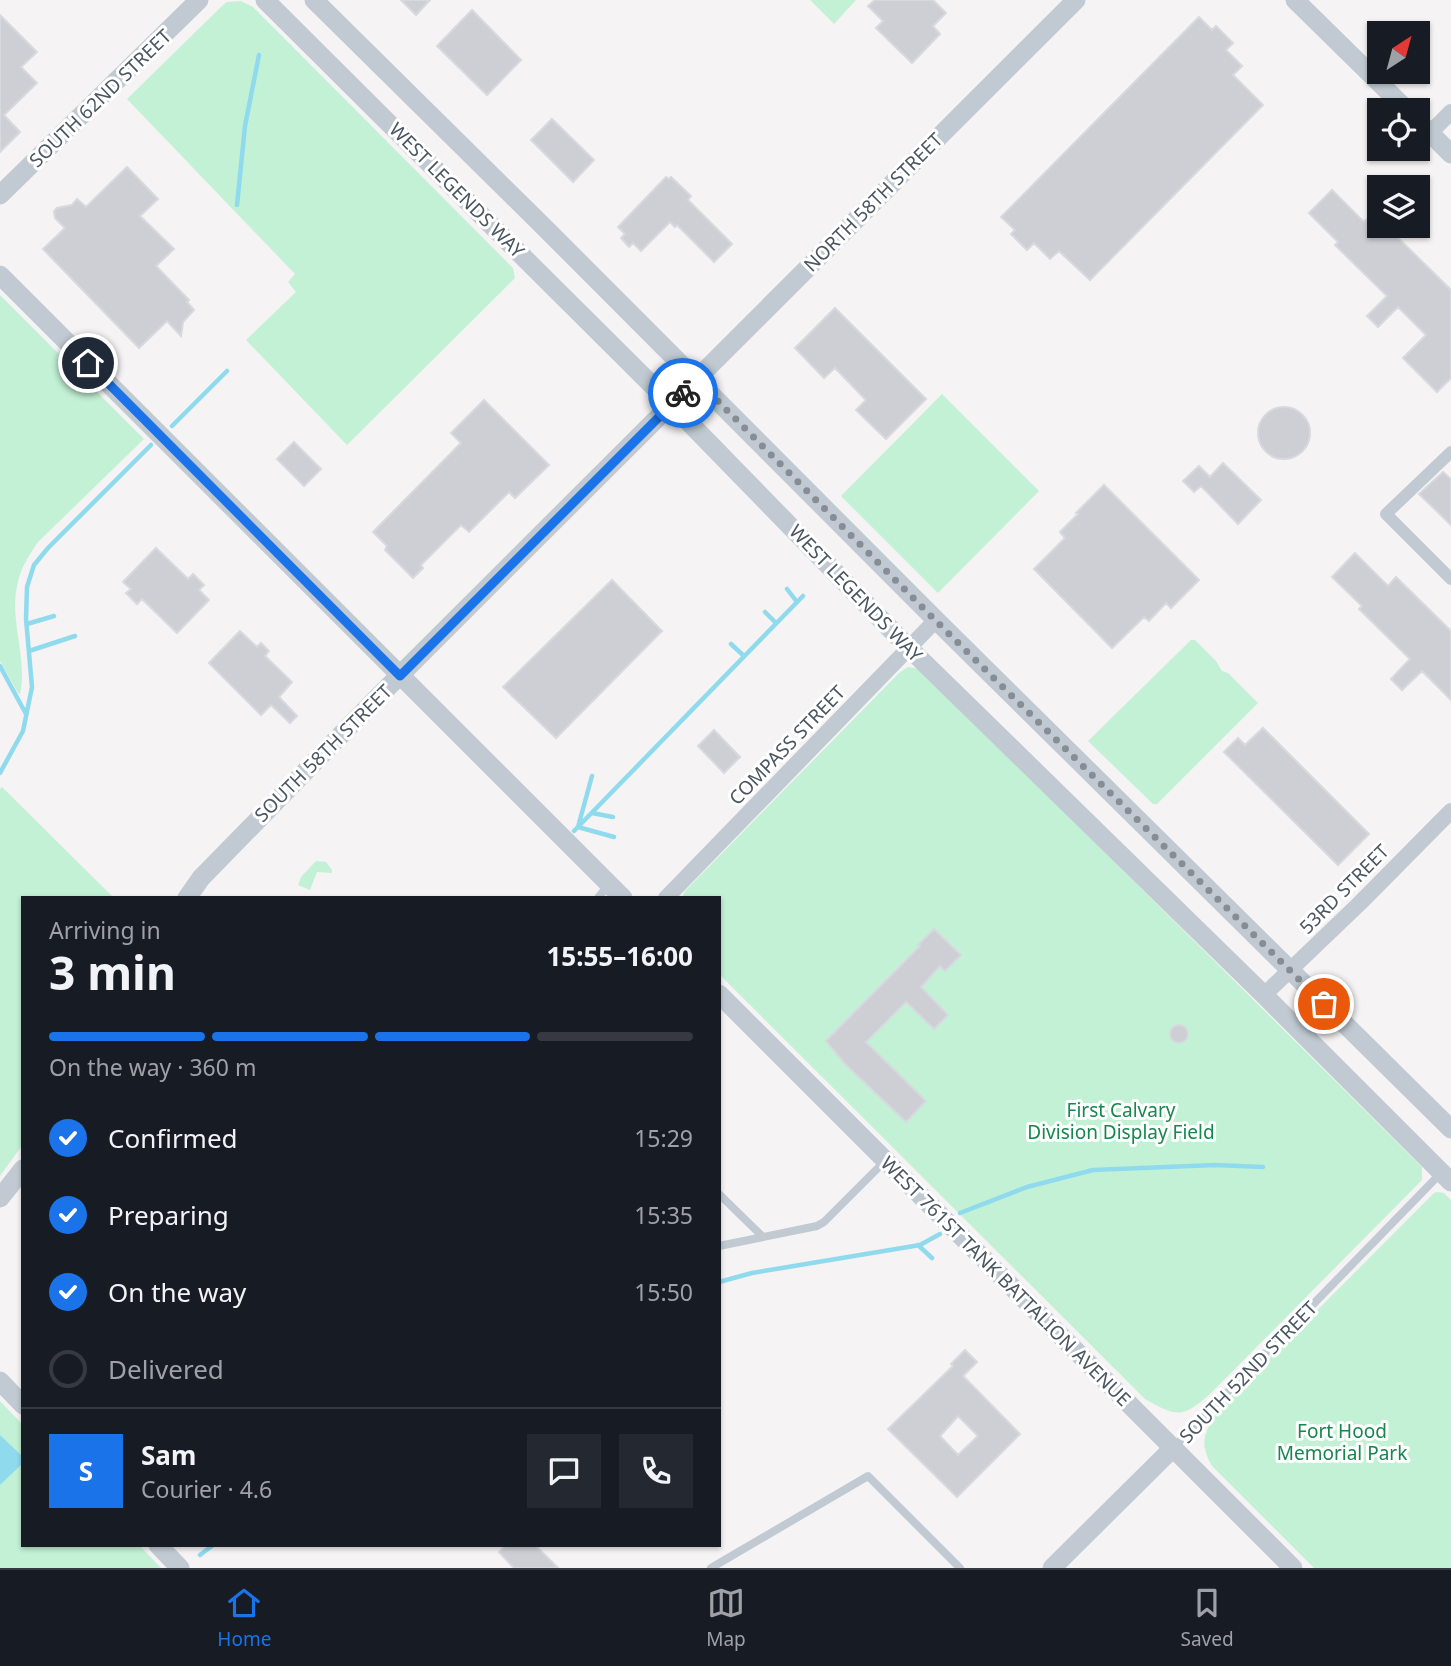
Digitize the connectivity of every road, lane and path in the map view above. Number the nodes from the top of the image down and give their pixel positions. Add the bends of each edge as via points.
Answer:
1 (199, 0) edge
2 (265, 0) edge
3 (314, 0) edge
4 (1076, 0) edge
5 (1295, 0) edge
6 (1395, 98) edge
7 (1451, 112) edge
8 (1430, 124) edge
9 (1430, 133) edge
10 (1451, 154) edge
11 (0, 195) edge
12 (0, 275) edge
13 (696, 379) junction
14 (671, 404) junction
15 (1451, 452) edge
16 (1451, 579) edge
17 (936, 621) junction
18 (909, 648) junction
19 (400, 676) junction
20 (1451, 811) edge
21 (610, 893) edge
22 (188, 896) edge
23 (668, 896) edge
24 (1290, 971) junction
25 (721, 995) edge
26 (1264, 995) junction
27 (1451, 1129) edge
28 (886, 1160) junction
29 (21, 1171) edge
30 (1446, 1177) edge
31 (721, 1196) edge
32 (0, 1198) edge
33 (763, 1237) junction
34 (721, 1246) edge
35 (0, 1381) edge
36 (21, 1403) edge
37 (1172, 1449) junction
38 (160, 1547) edge
39 (180, 1568) edge
40 (711, 1568) edge
41 (960, 1568) edge
42 (1052, 1568) edge
43 (1293, 1568) edge

1 - 11 street, SOUTH 62ND STREET
2 - 14 street, WEST LEGENDS WAY
3 - 13 street, WEST LEGENDS WAY
4 - 13 street, NORTH 58TH STREET
5 - 6 street
7 - 8 street
9 - 10 street
12 - 19 street
13 - 14 street, NORTH 58TH STREET
13 - 17 street, WEST LEGENDS WAY
14 - 18 street, WEST LEGENDS WAY
14 - 19 street, SOUTH 58TH STREET
15 - 16 street via 1387,513
17 - 18 street, COMPASS STREET
17 - 24 street, WEST LEGENDS WAY
18 - 23 street, COMPASS STREET
18 - 26 street, WEST LEGENDS WAY
19 - 21 street
19 - 22 street, SOUTH 58TH STREET
20 - 24 street, 53RD STREET
24 - 26 street, 53RD STREET
24 - 27 street, WEST LEGENDS WAY
25 - 28 street, WEST 761ST TANK BATTALION AVENUE
26 - 30 street, WEST LEGENDS WAY
28 - 33 lane via 824,1222
28 - 37 street, WEST 761ST TANK BATTALION AVENUE
29 - 32 street
30 - 37 lane, SOUTH 52ND STREET
31 - 33 lane
33 - 34 lane
35 - 36 street
37 - 42 street, SOUTH 52ND STREET
37 - 43 street, WEST 761ST TANK BATTALION AVENUE
38 - 39 street
40 - 41 lane via 868,1476

